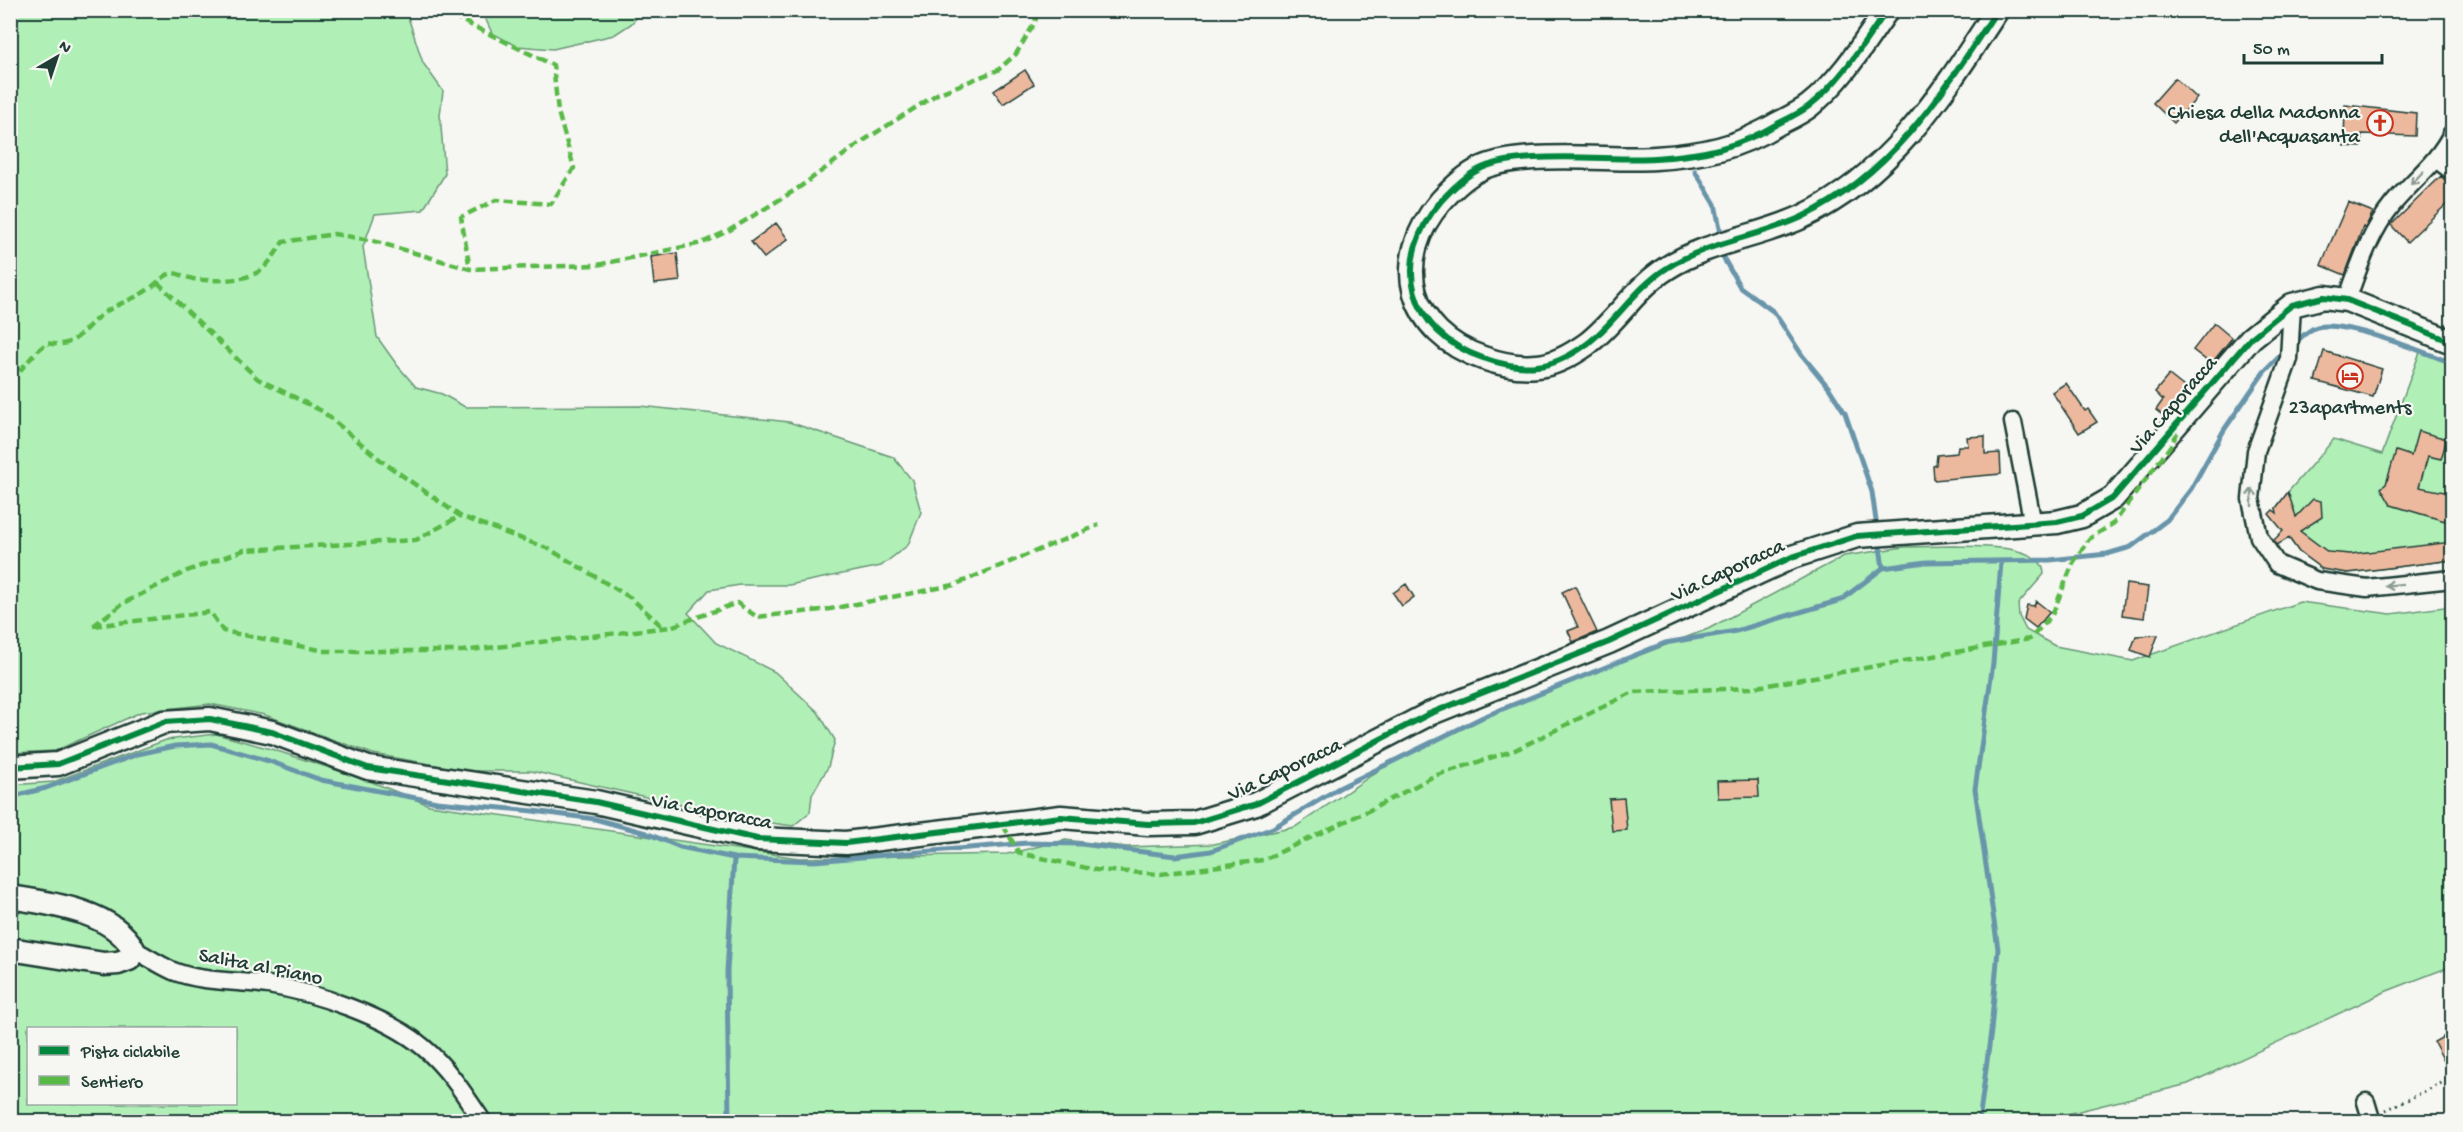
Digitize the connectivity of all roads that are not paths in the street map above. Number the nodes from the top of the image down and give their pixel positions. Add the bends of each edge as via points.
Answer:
1 (1887, 10) edge
2 (1997, 10) edge
3 (2451, 141) edge
4 (2436, 159) junction
5 (2452, 171) edge
6 (2347, 300) junction
7 (2292, 305) junction
8 (2452, 342) edge
9 (2013, 422) dead end
10 (2033, 524) junction
11 (2452, 579) edge
12 (10, 767) edge
13 (10, 897) edge
14 (10, 949) edge
15 (133, 949) junction
16 (483, 1122) edge

1 - 2 street via 1831,85 1808,107 1751,140 1724,149 1653,159 1533,159 1479,169 1442,200 1421,230 1411,261 1420,311 1449,343 1488,360 1538,366 1572,354 1611,324 1647,283 1684,258 1800,218 1845,193 1905,141
3 - 4 street
4 - 5 street
4 -> 6 street via 2376,228
6 - 7 street, Via Caporacca via 2324,297
6 - 8 street, Via Caporacca
7 - 10 street, Via Caporacca via 2251,338 2113,498 2082,516
11 -> 7 street via 2367,588 2317,581 2277,564 2259,537 2251,499 2256,451 2289,359
9 - 10 street
10 - 12 street, Via Caporacca via 1857,536 1792,557 1609,642 1429,714 1256,804 1194,823 1148,824 1061,817 846,843 758,839 596,802 368,768 272,732 210,719 164,722 58,764
13 - 15 street via 53,904 96,918 124,936
14 - 15 street via 104,964 129,959
15 - 16 street, Salita al Piano via 174,971 310,995 397,1029 423,1047 455,1080

